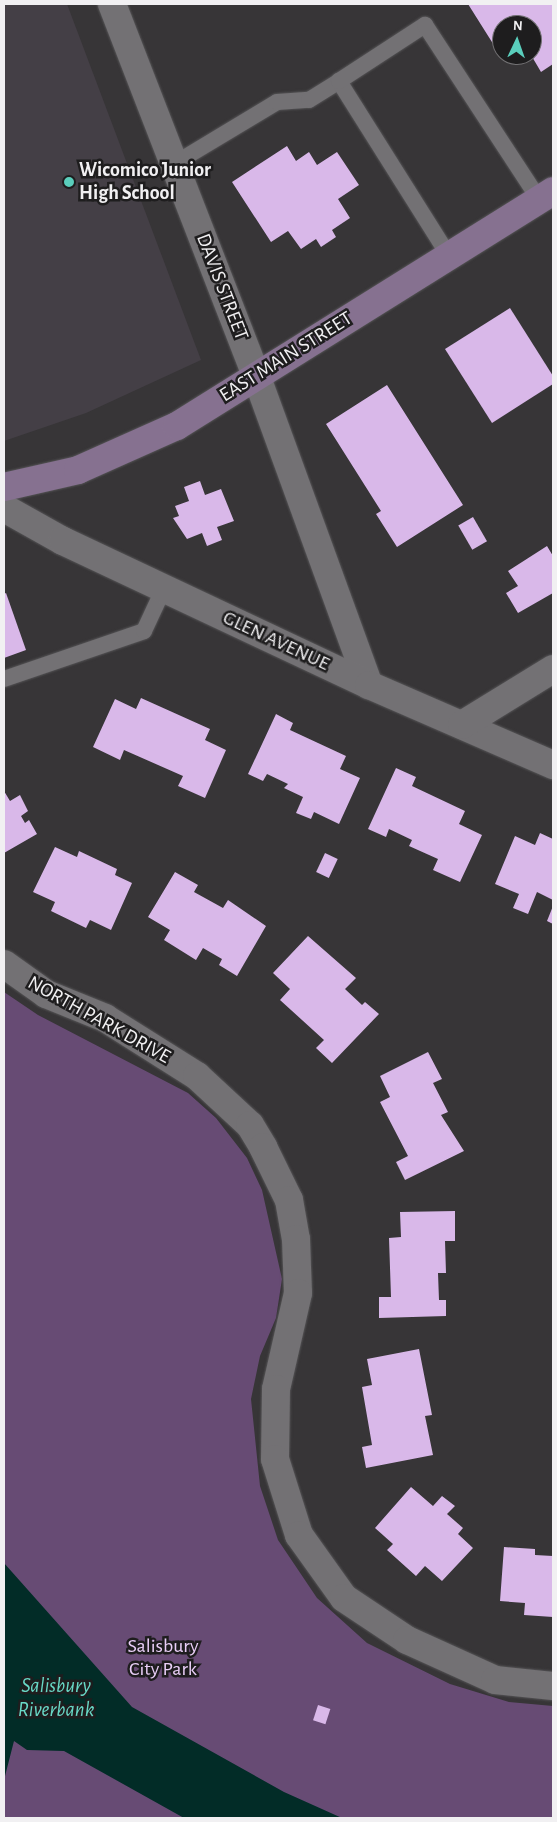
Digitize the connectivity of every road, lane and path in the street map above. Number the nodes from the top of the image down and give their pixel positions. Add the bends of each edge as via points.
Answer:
1 (112, 4) edge
2 (339, 81) junction
3 (174, 164) junction
4 (546, 195) edge
5 (448, 256) junction
6 (256, 375) junction
7 (4, 487) edge
8 (4, 508) edge
9 (164, 588) junction
10 (553, 669) edge
11 (4, 679) edge
12 (369, 685) junction
13 (462, 725) junction
14 (553, 766) edge
15 (4, 964) edge
16 (553, 1686) edge

1 - 3 street, DAVIS STREET
2 - 3 lane via 309,100 277,102
2 - 4 lane via 425,25
2 - 5 lane
3 - 6 street, DAVIS STREET
4 - 5 main road, EAST MAIN STREET
5 - 6 main road, EAST MAIN STREET
6 - 7 main road, EAST MAIN STREET via 177,426 128,451 78,470
6 - 12 street, DAVIS STREET
8 - 9 street, GLEN AVENUE
9 - 11 lane via 144,631
9 - 12 street, GLEN AVENUE
10 - 13 street
12 - 13 street, GLEN AVENUE
13 - 14 street, GLEN AVENUE
15 - 16 street, NORTH PARK DRIVE via 46,994 104,1018 197,1076 250,1125 263,1147 289,1200 298,1284 276,1389 275,1460 299,1535 344,1598 407,1640 495,1680

